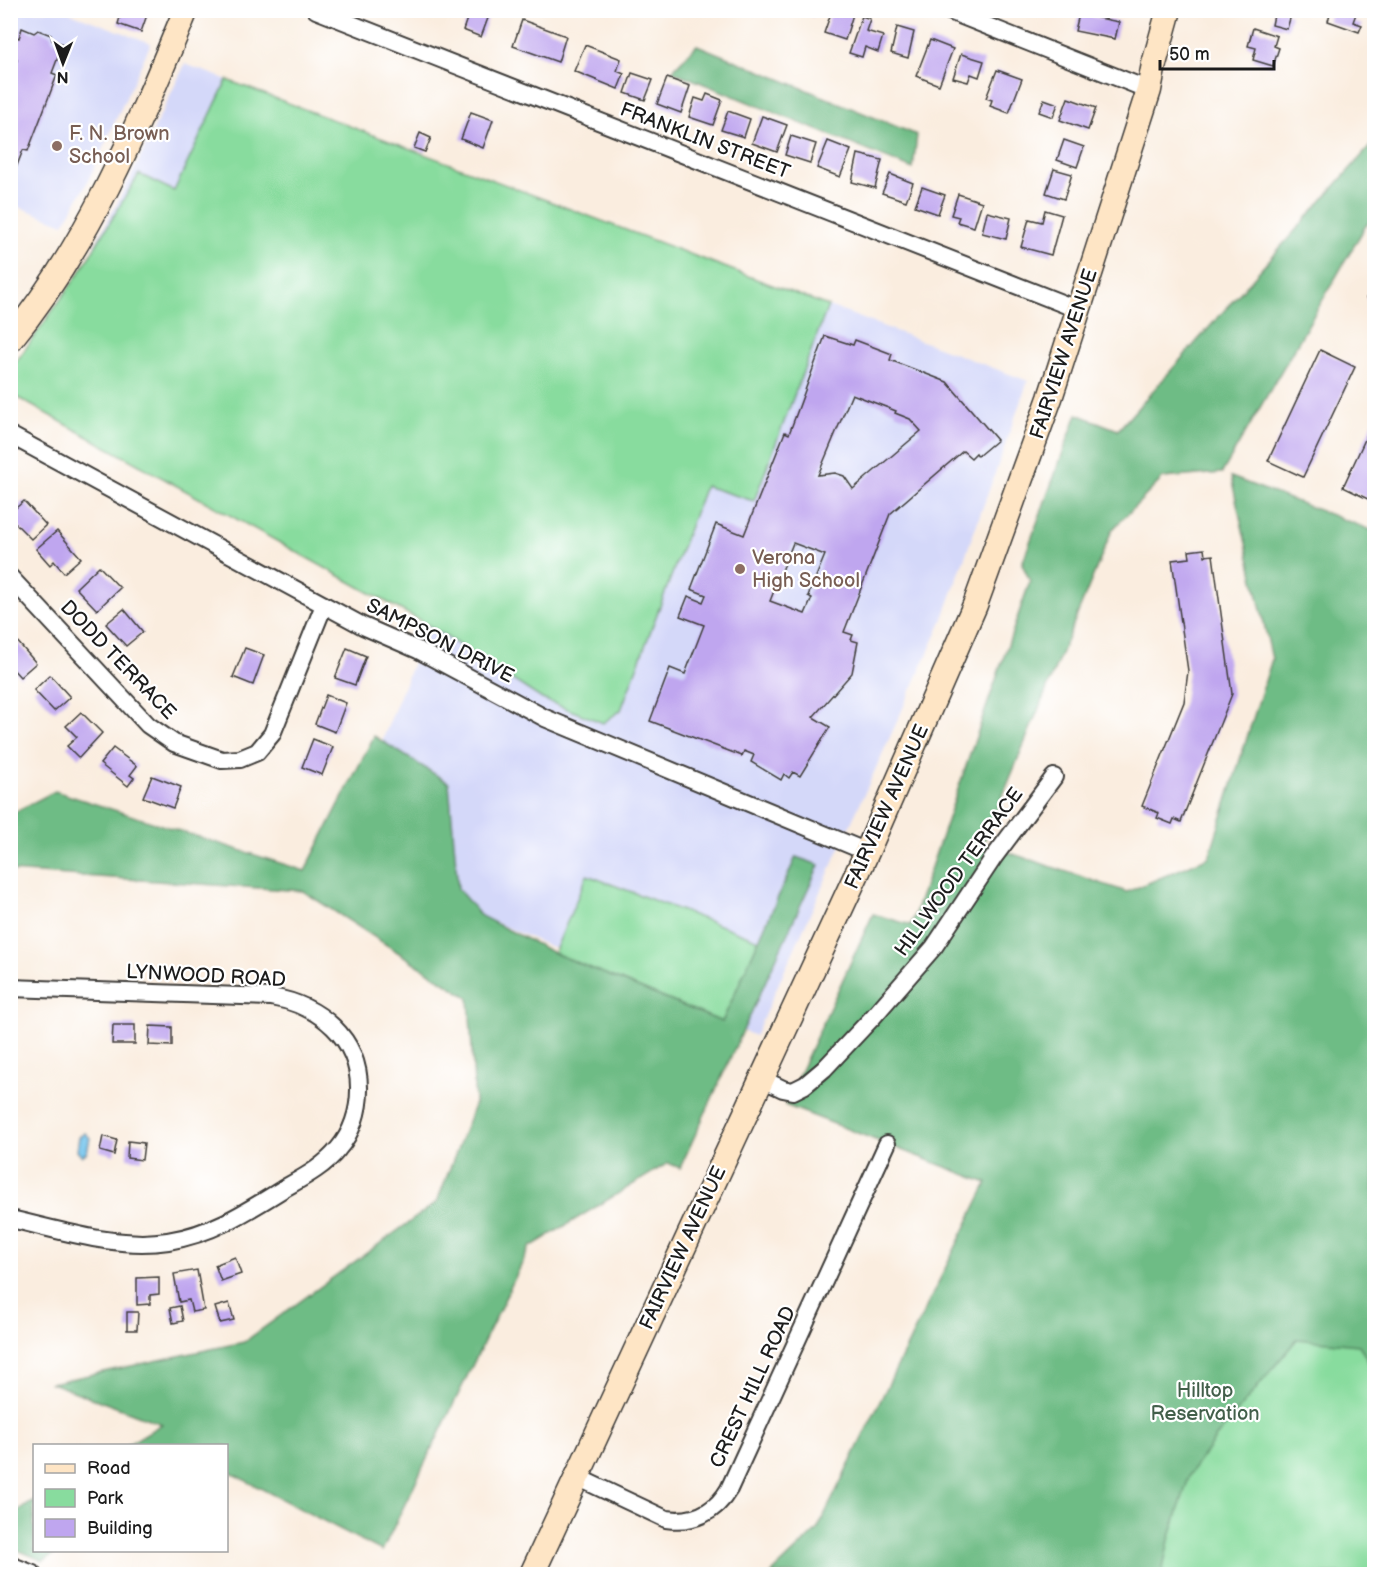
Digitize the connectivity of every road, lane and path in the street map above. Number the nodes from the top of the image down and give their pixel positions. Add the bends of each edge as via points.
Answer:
1 (186, 10) edge
2 (316, 10) edge
3 (947, 10) edge
4 (1169, 10) edge
5 (1149, 90) junction
6 (1080, 310) junction
7 (10, 340) edge
8 (10, 435) edge
9 (10, 578) edge
10 (324, 605) junction
11 (1054, 777) dead end
12 (867, 852) junction
13 (10, 988) edge
14 (762, 1079) junction
15 (887, 1144) dead end
16 (10, 1219) edge
17 (577, 1477) junction
18 (10, 1565) edge
19 (33, 1575) edge
20 (532, 1575) edge

1 - 7 main road via 98,208
2 - 6 street, FRANKLIN STREET
3 - 5 street
4 - 5 main road, FAIRVIEW AVENUE
5 - 6 main road, FAIRVIEW AVENUE
6 - 12 main road, FAIRVIEW AVENUE via 975,605
8 - 10 street, SAMPSON DRIVE
9 - 10 street, DODD TERRACE via 148,725 174,742 222,760 249,756 268,741
10 - 12 street, SAMPSON DRIVE via 545,718
11 - 14 street, HILLWOOD TERRACE via 934,947 824,1069 793,1091
12 - 14 main road, FAIRVIEW AVENUE
13 - 16 street, LYNWOOD ROAD via 284,999 310,1009 340,1034 357,1065 359,1087 354,1122 330,1159 228,1223 208,1231 166,1242 128,1243
14 - 17 main road, FAIRVIEW AVENUE
15 - 17 street, CREST HILL ROAD via 729,1489 718,1504 694,1518 666,1519
17 - 20 main road, FAIRVIEW AVENUE
18 - 19 street

